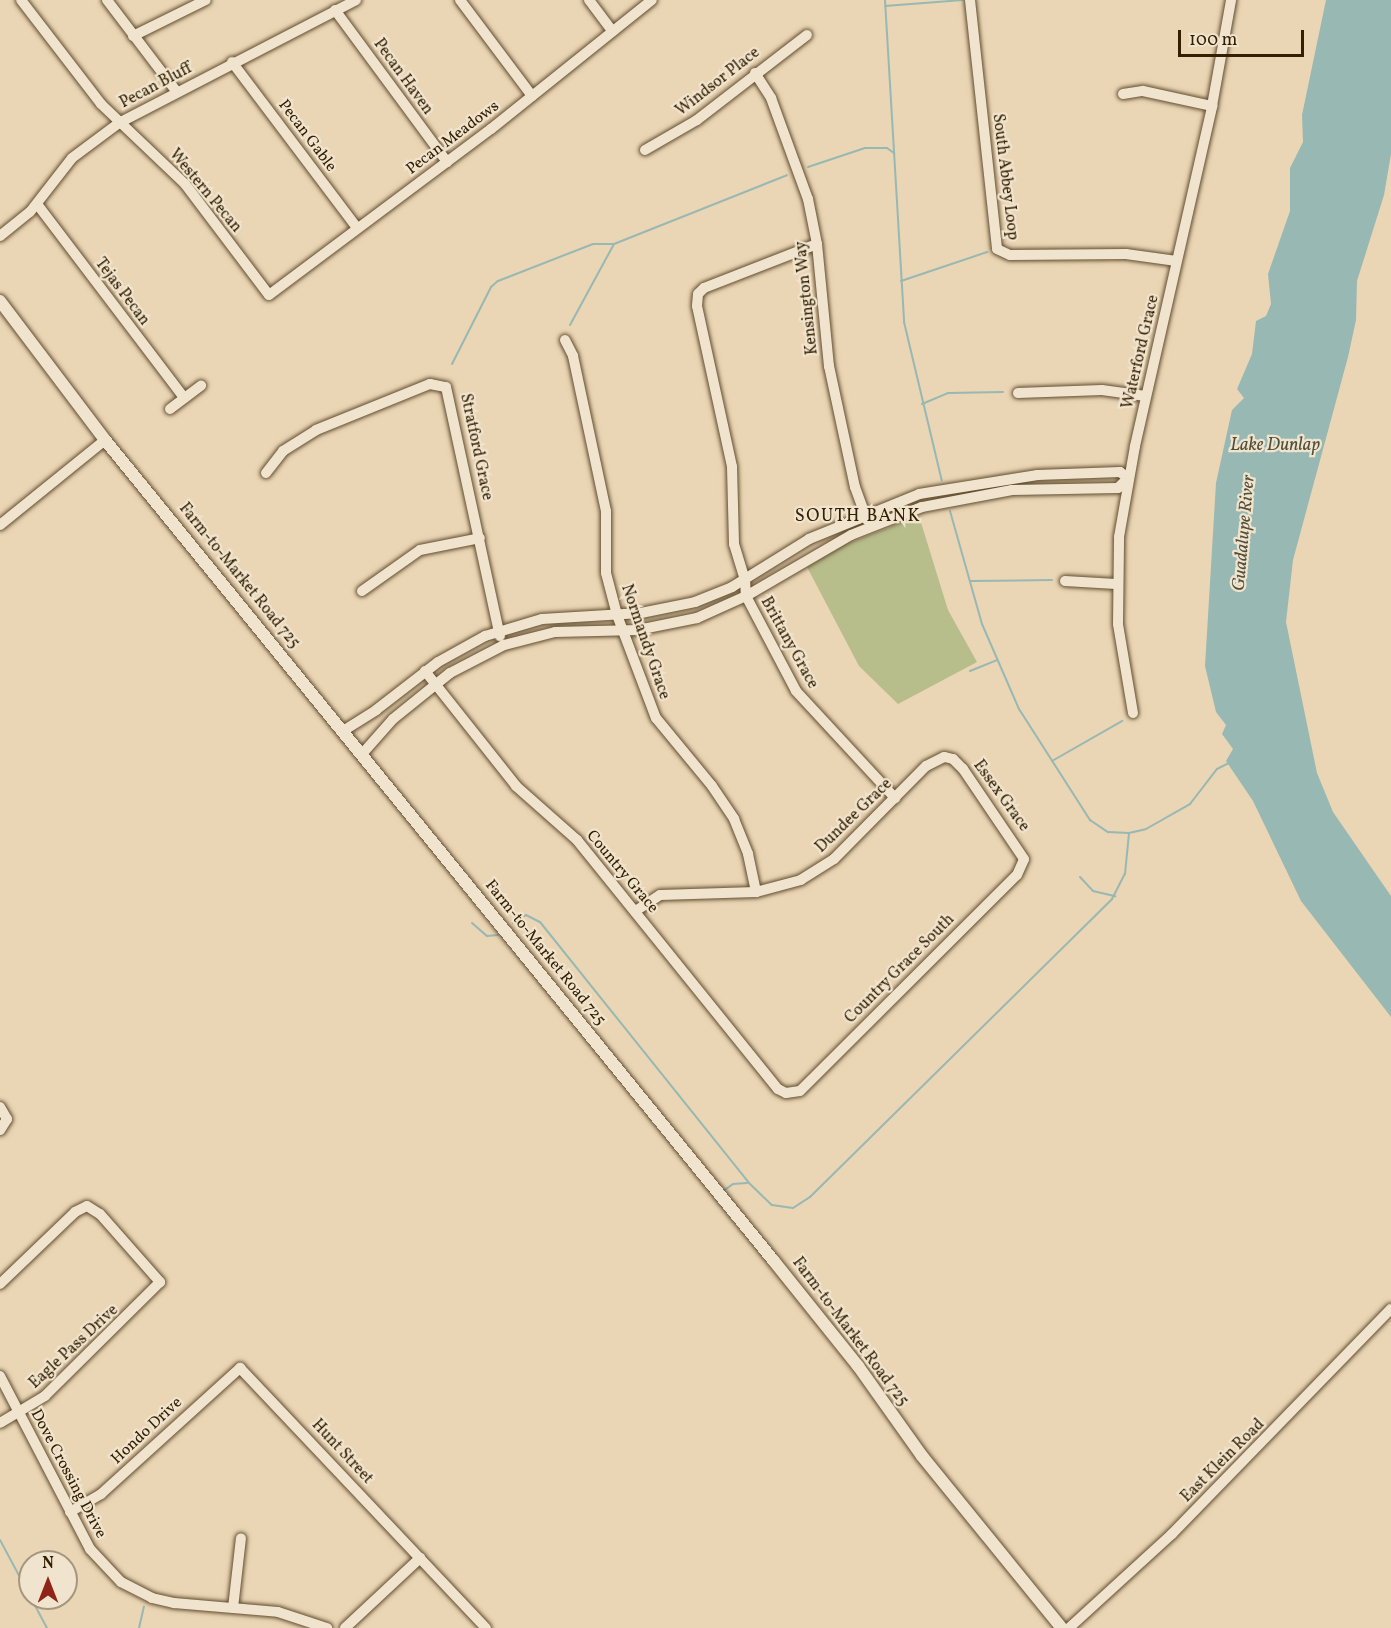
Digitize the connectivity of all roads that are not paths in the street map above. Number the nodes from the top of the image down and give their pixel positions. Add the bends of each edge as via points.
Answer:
1 (21, 0) edge
2 (106, 0) edge
3 (206, 0) edge
4 (356, 0) edge
5 (460, 0) edge
6 (589, 0) edge
7 (652, 0) edge
8 (970, 0) edge
9 (1232, 0) edge
10 (335, 10) junction
11 (612, 31) junction
12 (807, 35) dead end
13 (133, 36) junction
14 (232, 62) junction
15 (755, 73) junction
16 (176, 91) junction
17 (1123, 94) dead end
18 (532, 96) junction
19 (1212, 106) junction
20 (119, 123) junction
21 (645, 150) dead end
22 (447, 162) junction
23 (37, 204) junction
24 (357, 228) junction
25 (0, 236) edge
26 (817, 244) junction
27 (1177, 261) junction
28 (269, 295) joint
29 (0, 301) edge
30 (565, 340) dead end
31 (201, 386) dead end
32 (1018, 393) dead end
33 (1146, 396) junction
34 (184, 398) junction
35 (170, 409) dead end
36 (105, 440) junction
37 (266, 473) dead end
38 (1128, 478) junction
39 (864, 514) junction
40 (0, 525) edge
41 (869, 527) junction
42 (480, 538) junction
43 (745, 579) junction
44 (1065, 581) dead end
45 (1116, 584) junction
46 (362, 591) dead end
47 (746, 596) junction
48 (617, 615) junction
49 (499, 631) junction
50 (625, 631) junction
51 (504, 645) junction
52 (425, 671) junction
53 (436, 684) junction
54 (376, 711) junction
55 (1132, 713) dead end
56 (388, 725) junction
57 (343, 731) junction
58 (362, 754) junction
59 (948, 757) joint
60 (895, 798) junction
61 (1024, 859) joint
62 (756, 892) junction
63 (635, 911) junction
64 (790, 1094) joint
65 (0, 1107) edge
66 (0, 1130) edge
67 (0, 1284) edge
68 (1391, 1309) edge
69 (240, 1368) joint
70 (0, 1376) edge
71 (19, 1413) junction
72 (0, 1423) edge
73 (70, 1512) junction
74 (241, 1538) dead end
75 (420, 1558) junction
76 (233, 1608) junction
77 (327, 1628) edge
78 (345, 1628) edge
79 (486, 1628) edge
80 (1062, 1628) edge
81 (1070, 1628) edge

1 - 20 street, Western Pecan
2 - 13 street
3 - 13 street
4 - 10 street, Pecan Bluff
5 - 18 street
6 - 11 street
7 - 11 street, Pecan Meadows
8 - 27 street, South Abbey Loop via 998,249 1010,255 1126,254
9 - 19 street, Waterford Grace
10 - 14 street, Pecan Bluff
10 - 22 street, Pecan Haven
11 - 18 street, Pecan Meadows
12 - 15 street, Windsor Place
13 - 16 street
14 - 16 street, Pecan Bluff
14 - 24 street, Pecan Gable
15 - 21 street, Windsor Place via 687,126
15 - 26 street, Kensington Way via 771,98 800,175
16 - 20 street, Pecan Bluff
17 - 19 street via 1143,91
18 - 22 street, Pecan Meadows
19 - 27 street, Waterford Grace
20 - 23 street, Pecan Bluff via 72,158
20 - 28 street, Western Pecan via 185,184
22 - 24 street, Pecan Meadows
23 - 25 street, Pecan Bluff
23 - 34 street, Tejas Pecan
24 - 28 street, Pecan Meadows
26 - 39 street, Kensington Way via 826,347
26 - 43 street, Brittany Grace via 707,286 698,294 697,306 734,478 736,555
27 - 33 street, Waterford Grace
29 - 36 street, Farm-to-Market Road 725
30 - 48 street, Normandy Grace via 573,356 606,511 606,573
31 - 34 street
32 - 33 street via 1102,390
33 - 38 street, Waterford Grace
34 - 35 street
36 - 40 street
36 - 57 street, Farm-to-Market Road 725
37 - 42 street, Stratford Grace via 284,451 316,430 430,384 442,385 450,393
38 - 39 street via 1120,472 985,480 919,494
38 - 41 street via 1118,488 1053,487 978,495 922,507
38 - 45 street, Waterford Grace
39 - 41 street, Kensington Way
39 - 43 street via 809,538
41 - 47 street via 800,561
42 - 46 street via 420,550
42 - 49 street, Stratford Grace
43 - 47 street, Brittany Grace
43 - 48 street via 683,605
44 - 45 street
45 - 55 street, Waterford Grace via 1120,643
47 - 50 street via 683,622
47 - 60 street, Brittany Grace via 796,691
48 - 49 street via 555,617
48 - 50 street, Normandy Grace
49 - 51 street, Stratford Grace
49 - 52 street via 464,646
50 - 51 street via 555,632
50 - 62 street, Normandy Grace via 642,687 659,723 734,819 748,854
51 - 53 street via 471,660
52 - 53 street, Country Grace
52 - 54 street
53 - 56 street
53 - 63 street, Country Grace via 516,786 570,832
54 - 56 street
54 - 57 street
56 - 58 street
57 - 58 street, Farm-to-Market Road 725
58 - 80 street, Farm-to-Market Road 725 via 858,1366 922,1456
59 - 60 street, Dundee Grace via 926,766
59 - 61 street, Essex Grace via 963,769
60 - 62 street, Dundee Grace via 822,867 788,885
61 - 64 street, Country Grace South via 1017,875 800,1091
62 - 63 street, Dundee Grace via 668,894 653,898
63 - 64 street, Country Grace via 778,1089
65 - 66 street via 7,1119
67 - 71 street, Eagle Pass Drive via 75,1212 87,1206 100,1214 160,1282 45,1396
68 - 81 street, East Klein Road via 1172,1534
69 - 73 street, Hondo Drive via 101,1494
69 - 75 street, Hunt Street
70 - 71 street, Dove Crossing Drive
71 - 72 street, Eagle Pass Drive
71 - 73 street, Dove Crossing Drive
73 - 76 street, Dove Crossing Drive via 90,1549 107,1570 135,1591 174,1603
74 - 76 street
75 - 78 street
75 - 79 street, Hunt Street
76 - 77 street, Dove Crossing Drive via 278,1612

